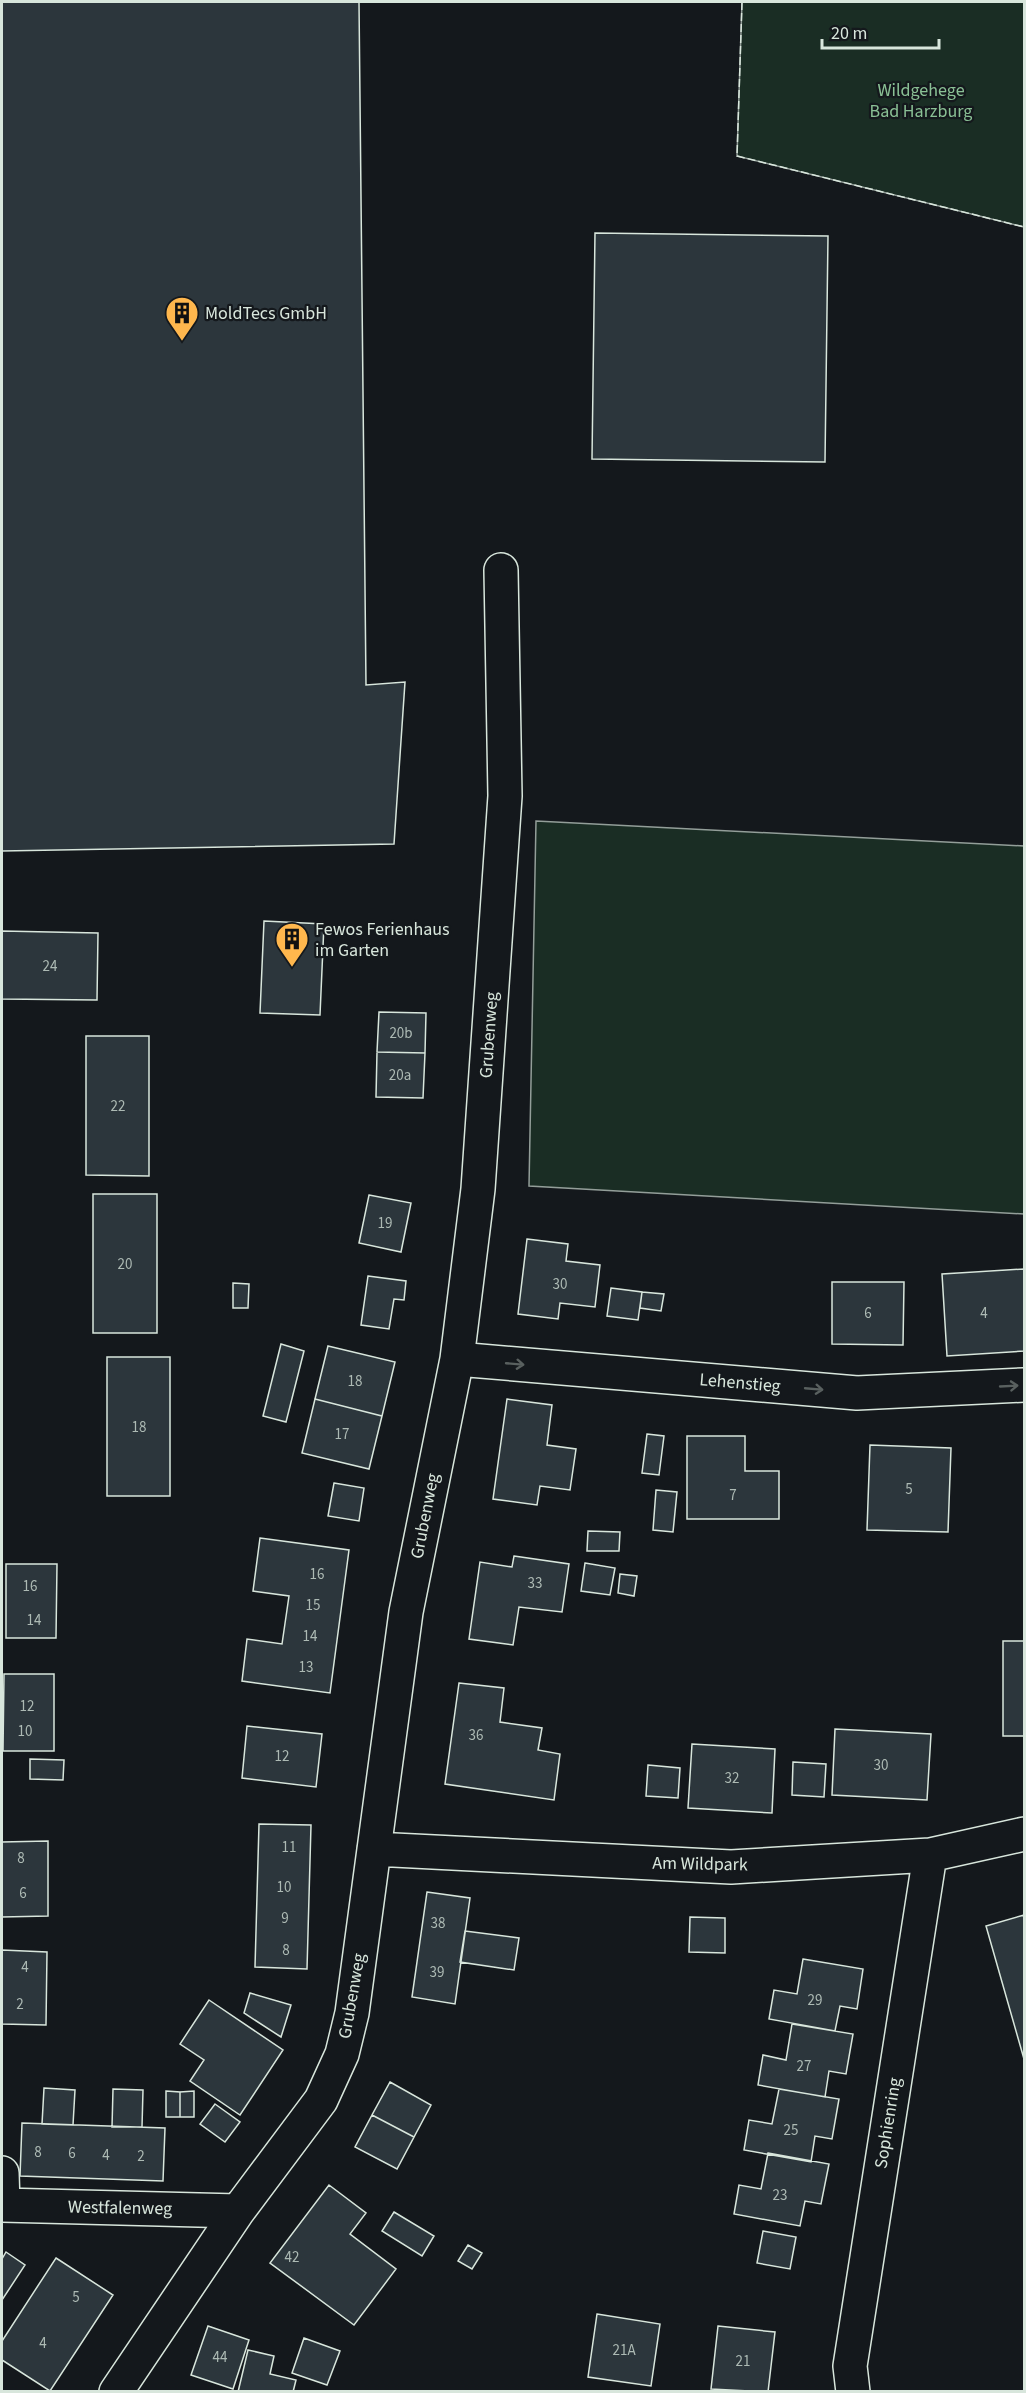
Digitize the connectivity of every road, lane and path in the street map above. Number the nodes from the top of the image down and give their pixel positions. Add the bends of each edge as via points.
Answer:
1 (501, 570) dead end
2 (457, 1359) junction
3 (1024, 1385) edge
4 (1024, 1834) edge
5 (374, 1849) junction
6 (930, 1855) junction
7 (2, 2173) edge
8 (2, 2205) edge
9 (238, 2211) junction
10 (116, 2391) edge
11 (853, 2391) edge

1 - 2 street, Grubenweg via 505,796 478,1189
2 -> 3 street, Lehenstieg via 857,1393
2 - 5 street, Grubenweg via 406,1612
4 - 6 street, Am Wildpark
5 - 6 street, Am Wildpark via 731,1867
5 - 9 street, Grubenweg via 352,2013 342,2054 321,2100
6 - 11 street, Sophienring via 850,2366
7 - 8 street
8 - 9 street, Westfalenweg
9 - 10 street, Grubenweg

